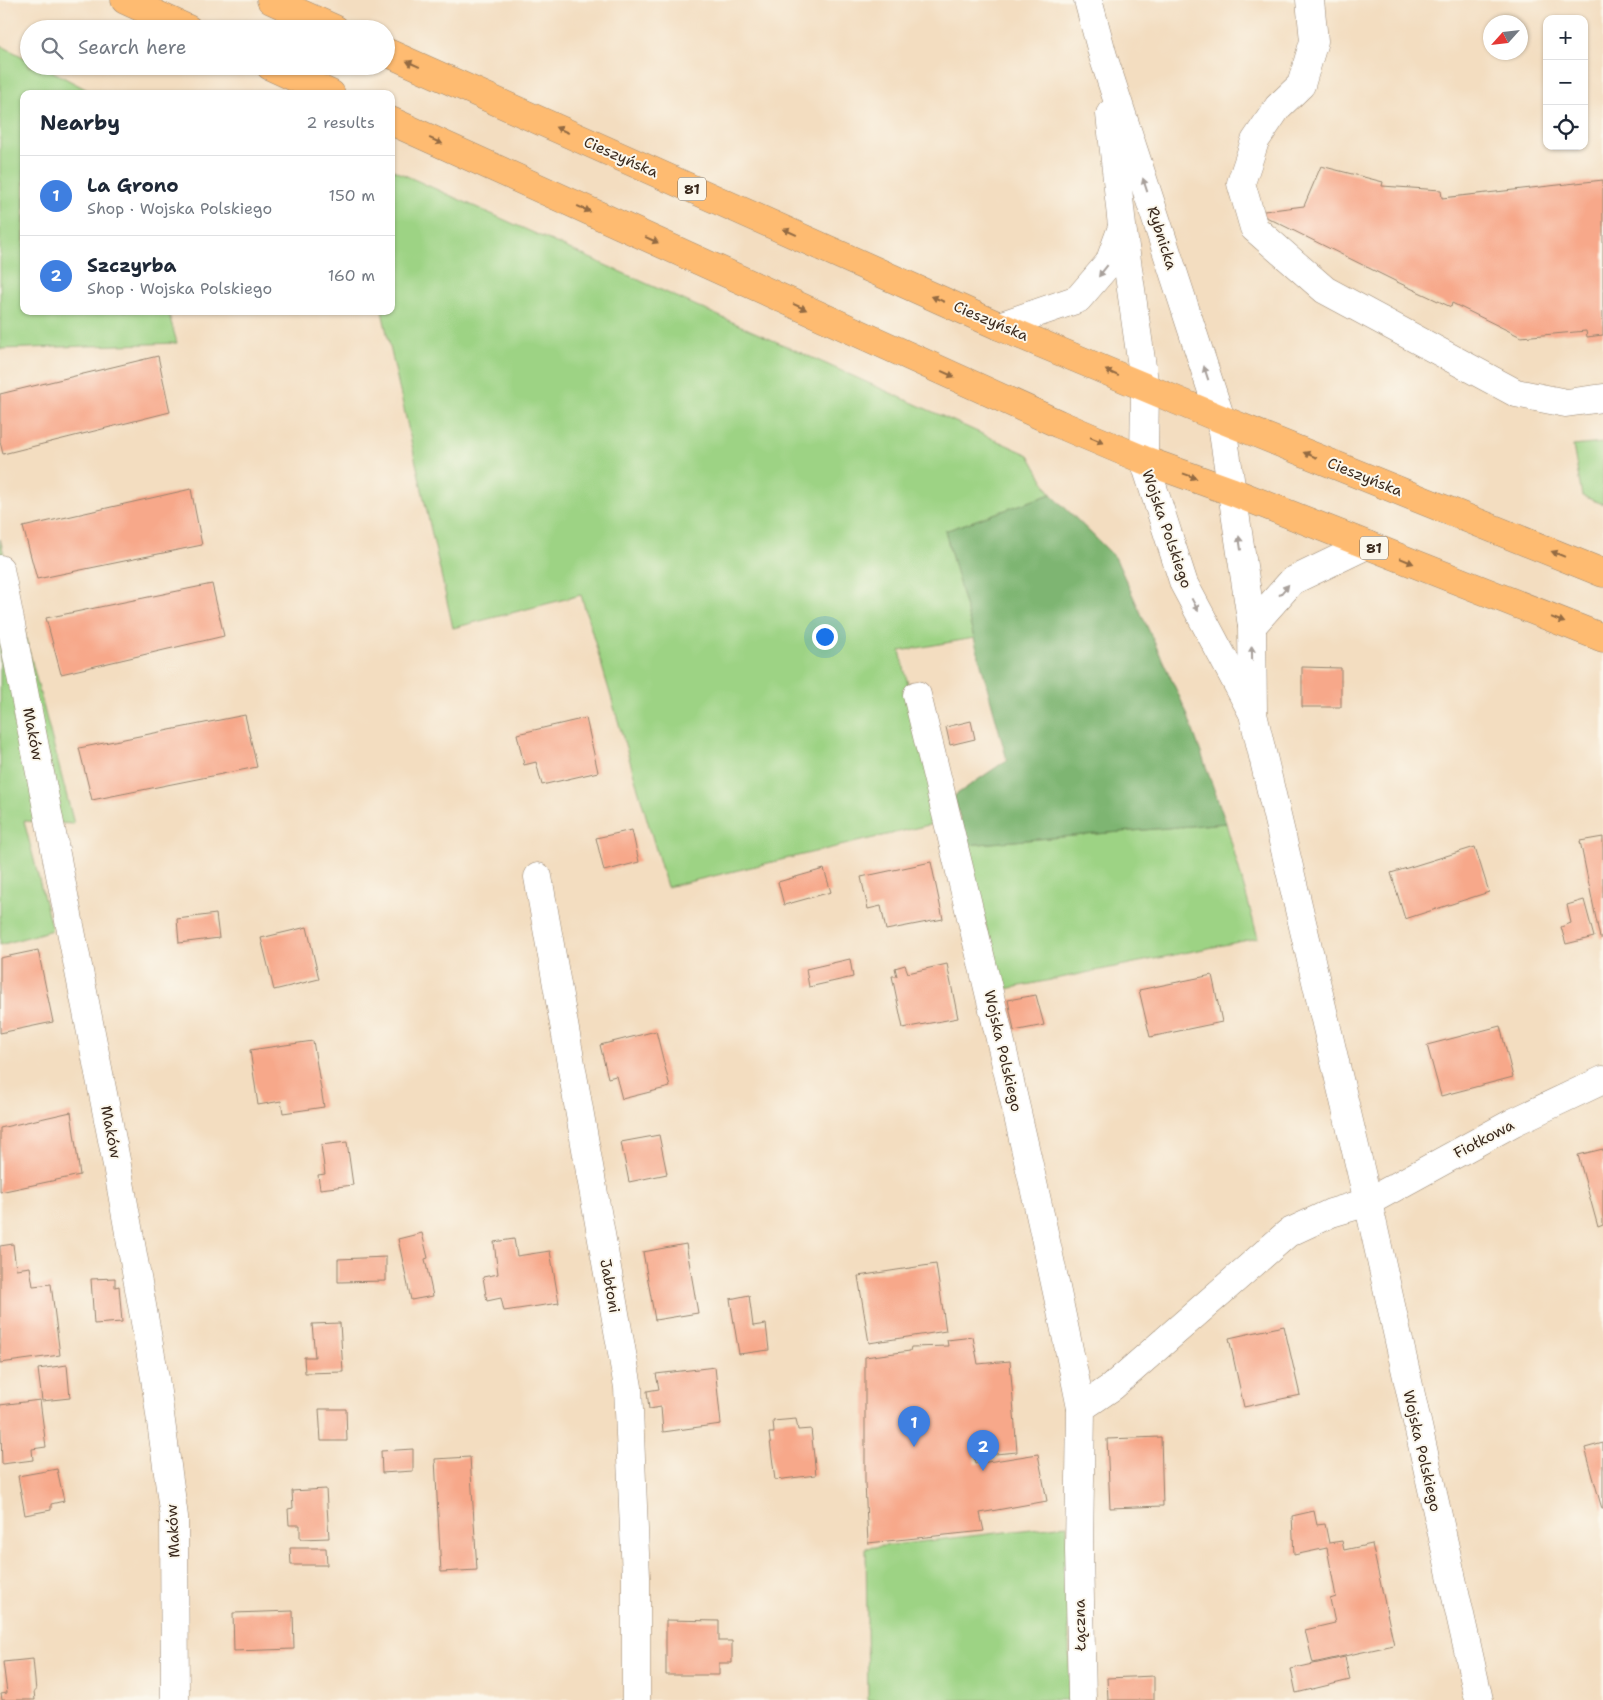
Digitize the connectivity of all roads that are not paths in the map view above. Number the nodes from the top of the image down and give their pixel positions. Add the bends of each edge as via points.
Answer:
1 (125, 0) edge
2 (271, 0) edge
3 (1088, 0) edge
4 (1310, 0) edge
5 (168, 20) edge
6 (315, 20) edge
7 (395, 56) edge
8 (1103, 56) junction
9 (290, 75) edge
10 (322, 90) edge
11 (395, 123) edge
12 (1122, 226) junction
13 (999, 326) junction
14 (1145, 388) junction
15 (1603, 398) edge
16 (1221, 419) junction
17 (1144, 460) junction
18 (1233, 492) junction
19 (1367, 545) junction
20 (0, 568) edge
21 (1603, 572) edge
22 (1252, 626) junction
23 (1603, 638) edge
24 (917, 695) dead end
25 (1253, 714) junction
26 (538, 877) dead end
27 (1603, 1080) edge
28 (1368, 1202) junction
29 (1081, 1408) junction
30 (1079, 1550) joint
31 (175, 1700) edge
32 (636, 1700) edge
33 (1082, 1700) edge
34 (1479, 1700) edge

1 - 5 main road
2 - 6 main road
3 - 8 street, Rybnicka
4 - 15 street via 1314,41 1301,85 1278,107 1255,141 1241,183 1254,228 1325,290 1516,393 1566,403
13 -> 7 main road, Cieszyńska / 81
8 - 12 street, Rybnicka
16 -> 8 street, Rybnicka
9 - 10 main road
11 -> 17 main road, 81
12 -> 13 street via 1109,263 1078,299
12 - 14 street, Rybnicka
14 -> 13 main road, Cieszyńska / 81
14 - 16 main road, Cieszyńska / 81
14 - 17 street, Wojska Polskiego
16 - 18 street, Wojska Polskiego
21 -> 16 main road, Cieszyńska / 81
17 -> 18 main road, 81
17 -> 25 street, Wojska Polskiego via 1184,584
18 - 19 main road, 81
22 -> 18 street, Wojska Polskiego
22 -> 19 street via 1292,581
19 -> 23 main road, 81
20 - 31 street, Maków via 116,1160 155,1378 174,1516
25 -> 22 street, Wojska Polskiego
24 - 29 street, Wojska Polskiego via 1054,1274
25 - 28 street, Wojska Polskiego
26 - 32 street, Jabłoni via 628,1386 636,1577
27 - 28 street, Fiołkowa via 1514,1122
28 - 29 street via 1331,1213 1288,1233 1112,1387
28 - 34 street, Wojska Polskiego
29 - 30 street, Wojska Polskiego
30 - 33 street, Łączna

